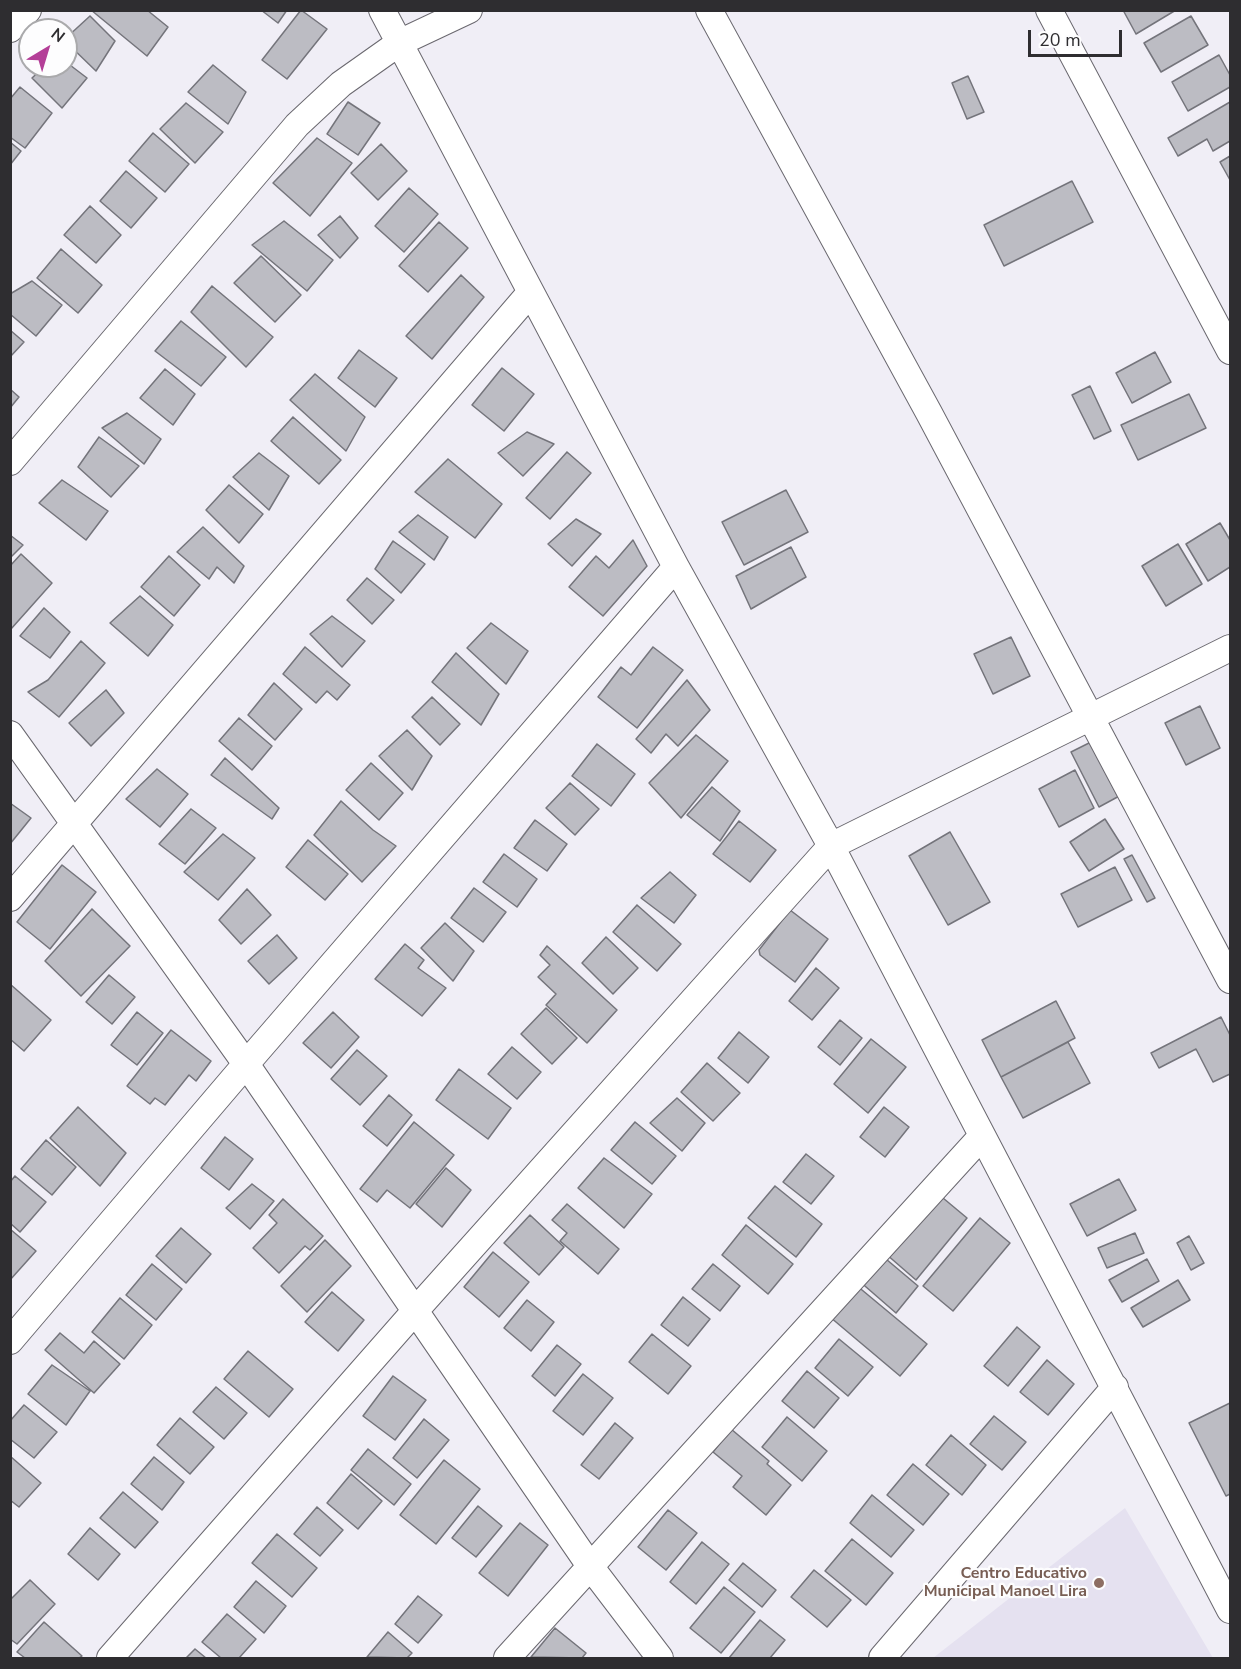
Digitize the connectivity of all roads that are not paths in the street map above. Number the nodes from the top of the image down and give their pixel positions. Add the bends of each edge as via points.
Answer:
1 (28, 10) edge
2 (382, 10) edge
3 (469, 10) edge
4 (709, 10) edge
5 (1049, 10) edge
6 (10, 29) edge
7 (399, 43) junction
8 (530, 293) junction
9 (1230, 351) edge
10 (10, 462) edge
11 (676, 567) junction
12 (1230, 648) edge
13 (1092, 717) junction
14 (10, 734) edge
15 (76, 824) junction
16 (831, 846) junction
17 (10, 898) edge
18 (1230, 980) edge
19 (246, 1064) junction
20 (982, 1136) junction
21 (415, 1311) junction
22 (10, 1341) edge
23 (1115, 1387) junction
24 (590, 1566) junction
25 (1230, 1610) edge
26 (110, 1659) edge
27 (507, 1659) edge
28 (660, 1659) edge
29 (882, 1659) edge

1 - 6 street
2 - 7 street
3 - 7 street
4 - 13 street
5 - 9 street
7 - 8 street
7 - 10 street via 341,84 297,125
8 - 11 street
8 - 15 street
11 - 16 street
11 - 19 street
12 - 13 street
13 - 16 street
13 - 18 street
14 - 15 street
15 - 17 street
15 - 19 street
16 - 20 street
16 - 21 street
19 - 21 street
19 - 22 street
20 - 23 street
20 - 24 street
21 - 24 street
21 - 26 street
23 - 25 street
23 - 29 street
24 - 27 street
24 - 28 street

